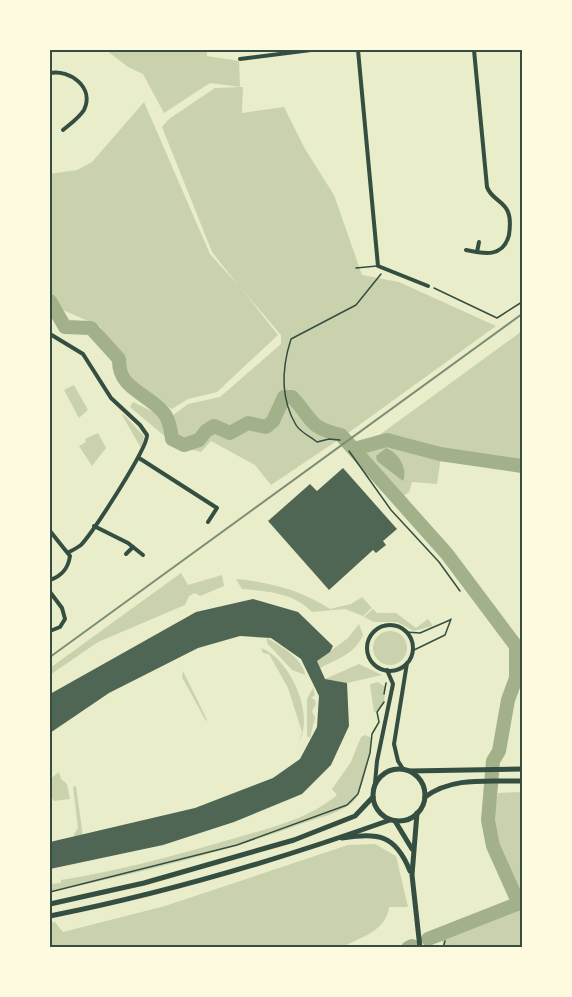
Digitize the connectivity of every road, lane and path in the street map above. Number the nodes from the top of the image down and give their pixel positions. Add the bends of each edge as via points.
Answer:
1 (311, 50) edge
2 (358, 50) edge
3 (474, 50) edge
4 (240, 59) dead end
5 (50, 73) edge
6 (63, 130) dead end
7 (479, 242) dead end
8 (466, 250) dead end
9 (477, 252) junction
10 (378, 266) junction
11 (356, 268) dead end
12 (385, 269) junction
13 (428, 286) joint
14 (522, 302) edge
15 (50, 334) edge
16 (340, 440) dead end
17 (349, 451) dead end
18 (139, 458) junction
19 (208, 522) dead end
20 (94, 526) junction
21 (50, 531) edge
22 (133, 547) junction
23 (69, 552) junction
24 (126, 554) dead end
25 (143, 555) dead end
26 (50, 580) edge
27 (460, 591) dead end
28 (50, 592) edge
29 (50, 631) edge
30 (406, 632) junction
31 (412, 651) junction
32 (407, 662) junction
33 (387, 670) junction
34 (386, 683) dead end
35 (522, 769) edge
36 (406, 770) junction
37 (522, 782) edge
38 (375, 783) junction
39 (373, 797) junction
40 (425, 797) junction
41 (417, 813) junction
42 (393, 820) junction
43 (338, 839) junction
44 (412, 850) junction
45 (412, 876) junction
46 (50, 892) edge
47 (50, 903) edge
48 (50, 916) edge
49 (445, 941) dead end
50 (420, 948) edge
51 (443, 948) edge

1 - 4 street
2 - 10 street
3 - 9 street via 487,187 508,210 510,220 502,249
5 - 6 street via 60,71 80,82 86,100 83,110
7 - 9 street
8 - 9 street
10 - 11 lane
10 - 12 street
12 - 13 street
12 - 16 path via 356,305 291,339 283,370 296,427 318,442
13 - 14 path via 496,318
15 - 18 street via 83,354 111,398 144,430 147,441
17 - 27 path via 391,510
18 - 19 street via 217,508
18 - 20 street
20 - 22 street
20 - 23 street via 81,544
21 - 23 street
22 - 24 street
22 - 25 street
23 - 26 street via 67,567
28 - 29 street via 65,614 60,627
30 - 31 street
30 - 31 lane via 420,633 451,619 445,635
30 - 33 street via 396,626 384,626 369,637 369,658
31 - 32 street
32 - 33 street
32 - 36 street via 394,744 398,761
33 - 38 street via 393,684
34 - 46 path via 384,703 377,712 379,722 353,802 338,811 237,845
35 - 36 main road
36 - 38 main road via 387,772
36 - 40 main road via 421,781
37 - 40 main road via 446,784
38 - 39 main road
39 - 42 main road via 378,811
39 - 47 main road via 355,816 294,840 144,883
40 - 41 main road
41 - 42 main road via 403,821
41 - 44 main road
42 - 43 main road
42 - 44 main road
43 - 45 main road via 387,839 396,844
43 - 48 main road via 220,876
44 - 45 main road
45 - 50 main road
49 - 51 path

